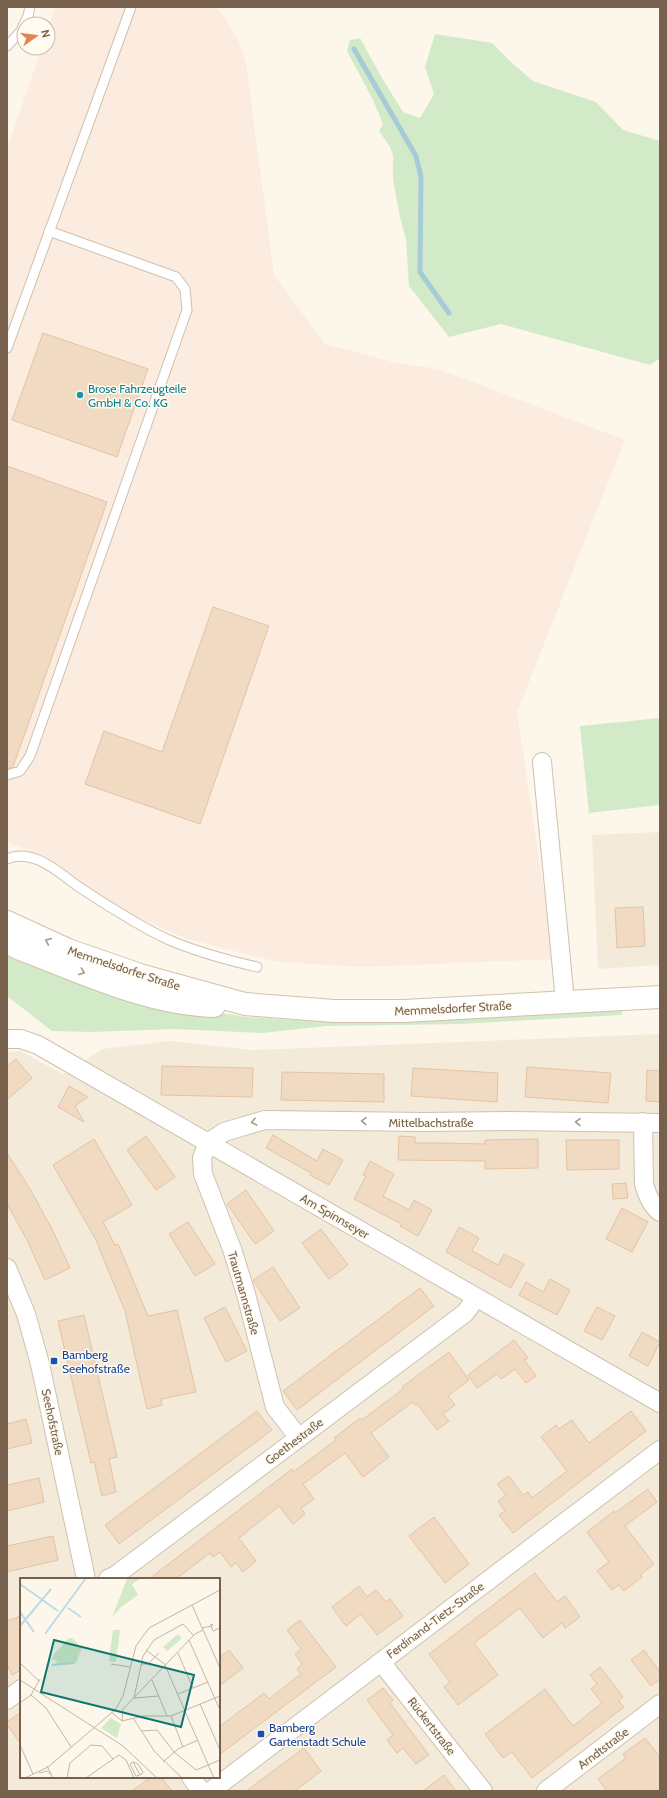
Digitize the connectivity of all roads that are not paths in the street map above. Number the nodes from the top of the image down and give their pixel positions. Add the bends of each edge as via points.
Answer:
1 (131, 7) edge
2 (16, 36) edge
3 (7, 46) edge
4 (49, 231) junction
5 (7, 348) edge
6 (542, 762) dead end
7 (7, 775) edge
8 (7, 859) edge
9 (7, 922) edge
10 (7, 942) edge
11 (257, 967) dead end
12 (660, 997) edge
13 (565, 1001) junction
14 (245, 1004) junction
15 (7, 1039) edge
16 (651, 1122) edge
17 (208, 1143) junction
18 (660, 1212) edge
19 (7, 1268) edge
20 (476, 1298) junction
21 (660, 1403) edge
22 (299, 1438) junction
23 (660, 1450) edge
24 (86, 1578) edge
25 (110, 1578) edge
26 (381, 1662) junction
27 (20, 1690) edge
28 (7, 1700) edge
29 (660, 1704) edge
30 (192, 1778) edge
31 (202, 1791) edge
32 (211, 1791) edge
33 (483, 1791) edge
34 (546, 1791) edge

1 - 4 lane
2 - 3 lane
4 - 5 lane
4 - 7 lane via 176,277 185,289 187,310 30,756 20,771
6 - 13 street
8 - 11 lane via 21,855 37,859 98,900 167,939 219,958
14 -> 9 main road, Memmelsdorfer Straße via 140,975 90,958
10 -> 14 main road, Memmelsdorfer Straße via 124,988 173,1001 219,1006
12 - 13 main road, Memmelsdorfer Straße
13 - 14 main road, Memmelsdorfer Straße via 404,1011 334,1011
15 - 17 street, Am Spinnseyer via 21,1039 38,1045
16 -> 17 street, Mittelbachstraße via 265,1120 224,1132
16 - 18 street via 644,1184 647,1194
17 - 20 street, Am Spinnseyer
17 - 22 street, Trautmannstraße via 202,1158 203,1174 244,1286 275,1408
19 - 24 street, Seehofstraße via 26,1314 40,1364
20 - 21 street, Am Spinnseyer
20 - 22 street, Goethestraße via 464,1313
22 - 25 street, Goethestraße
23 - 26 street, Ferdinand-Tietz-Straße
26 - 32 street, Ferdinand-Tietz-Straße
26 - 33 street, Rückertstraße
27 - 28 street
29 - 34 street, Arndtstraße
30 - 31 street

